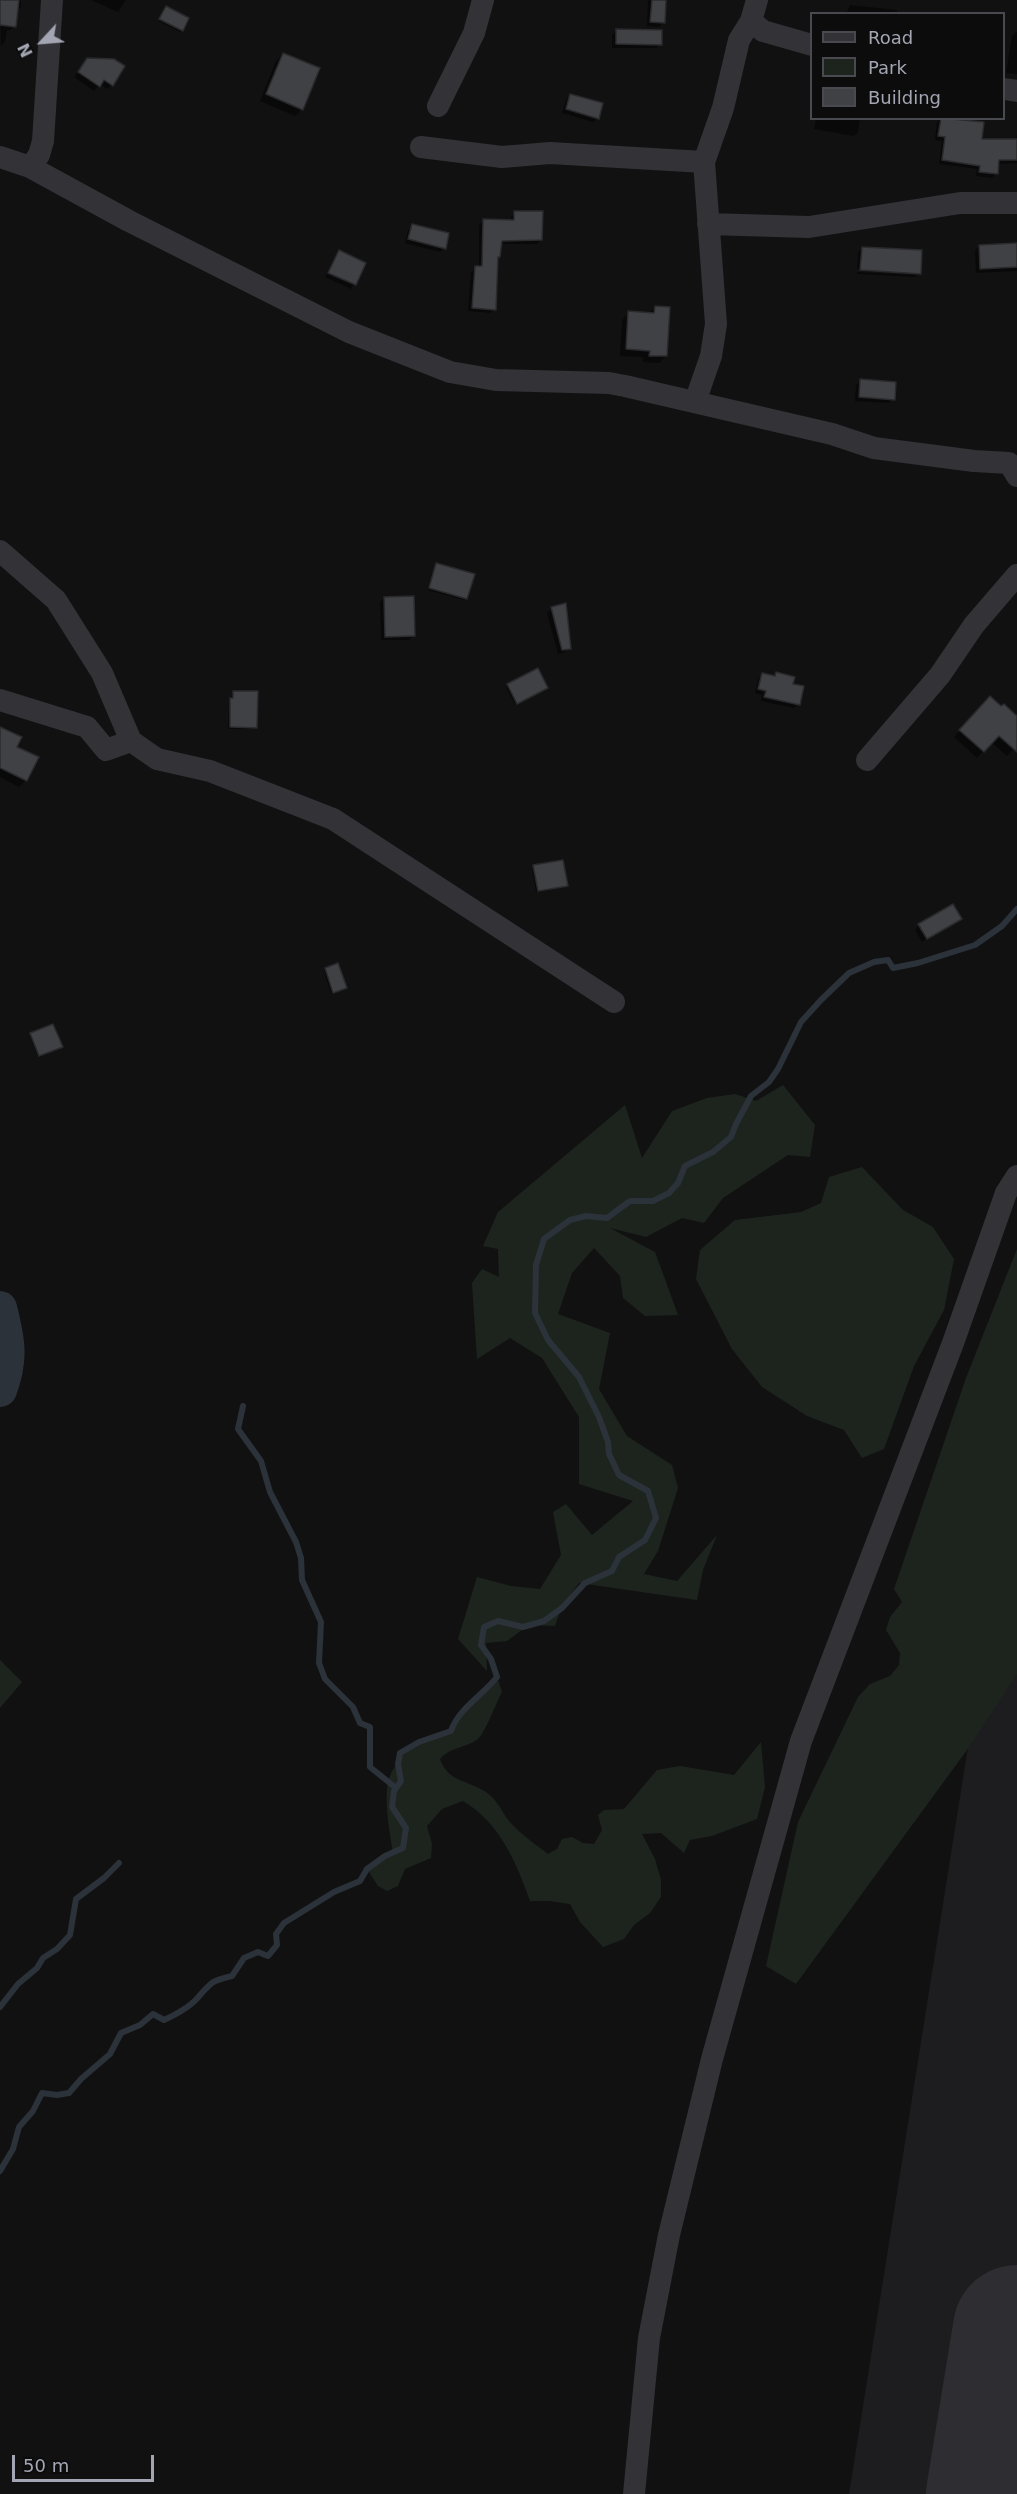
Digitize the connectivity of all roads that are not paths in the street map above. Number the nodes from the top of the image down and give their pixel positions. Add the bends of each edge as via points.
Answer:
1 (52, 0) edge
2 (483, 0) edge
3 (754, 10) edge
4 (810, 44) edge
5 (438, 106) dead end
6 (422, 147) dead end
7 (0, 157) edge
8 (704, 162) junction
9 (30, 167) junction
10 (1017, 203) edge
11 (708, 224) junction
12 (695, 402) junction
13 (1017, 476) edge
14 (0, 551) edge
15 (1017, 575) edge
16 (0, 700) edge
17 (131, 741) junction
18 (867, 760) dead end
19 (615, 1002) dead end
20 (1017, 1176) edge
21 (634, 2494) edge

1 - 9 street via 43,141
2 - 5 street via 474,33
3 - 4 street via 763,31
3 - 8 street via 739,40 723,108
6 - 8 street via 502,157 550,153
7 - 9 street
8 - 11 street
9 - 12 street via 339,327 450,372 496,380 609,383
10 - 11 street via 960,203 809,227
11 - 12 street via 716,324 711,356
12 - 13 street via 832,434 874,448 1008,463
14 - 17 street via 56,600 102,673
15 - 18 street via 974,625 940,675
16 - 17 street via 87,727 106,750
17 - 19 street via 157,759 210,771 333,819
20 - 21 street via 1006,1193 801,1741 712,2059 669,2235 649,2338

